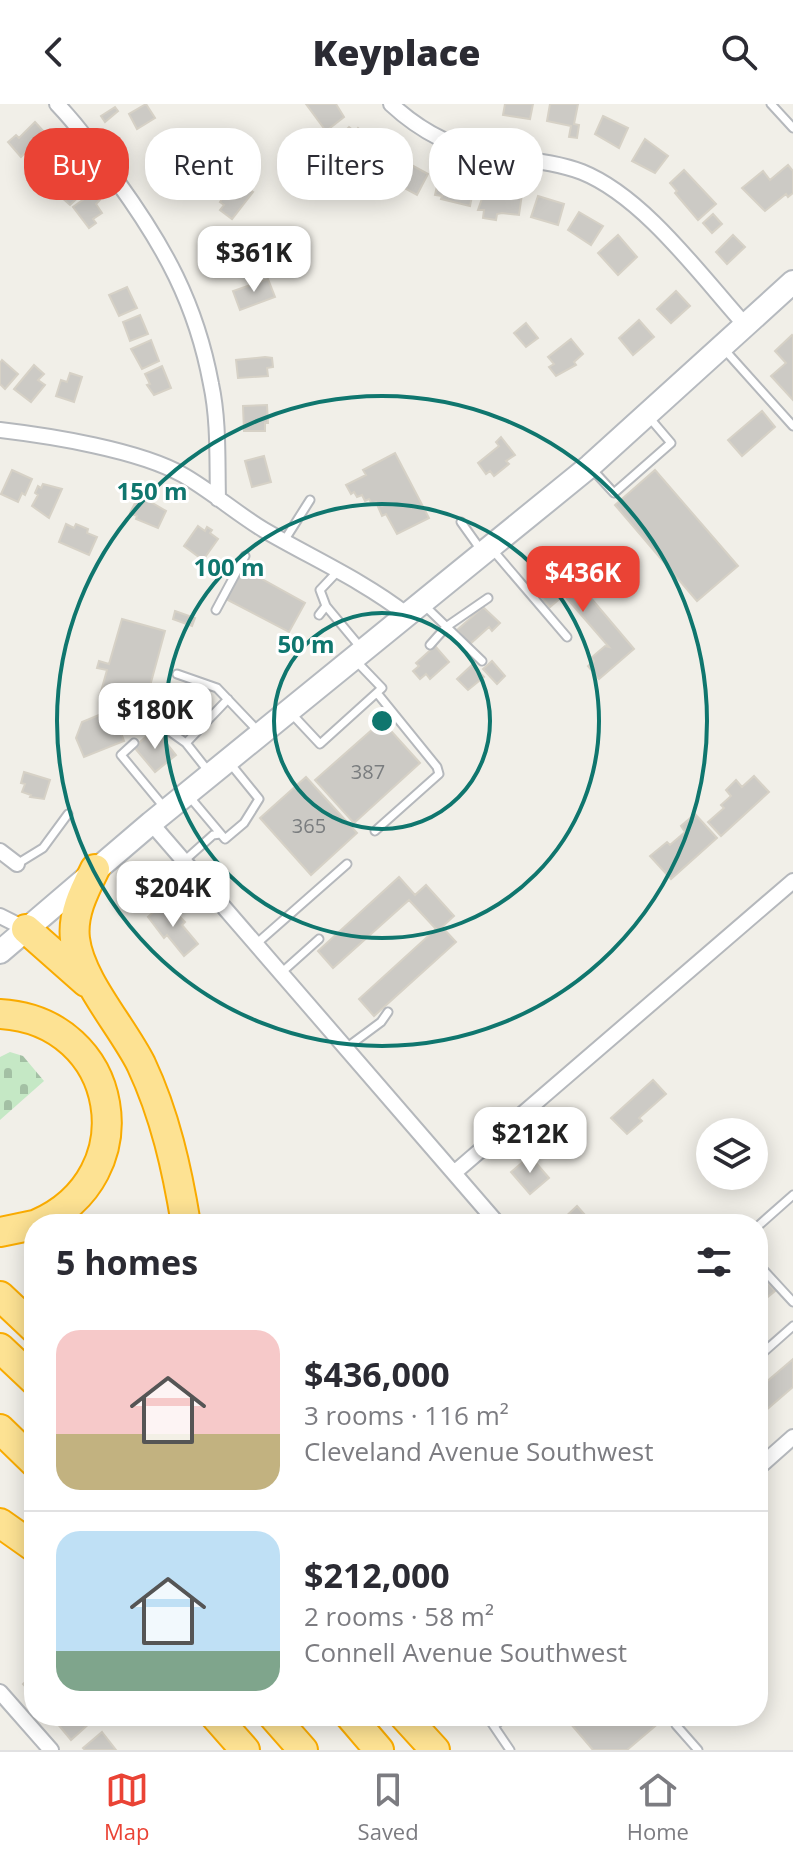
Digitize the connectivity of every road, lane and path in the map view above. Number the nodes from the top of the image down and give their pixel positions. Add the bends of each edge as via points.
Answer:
1 (57, 104) edge
2 (391, 104) edge
3 (771, 104) edge
4 (793, 128) edge
5 (793, 282) edge
6 (746, 326) junction
7 (722, 346) junction
8 (647, 415) junction
9 (793, 426) edge
10 (0, 430) edge
11 (590, 466) junction
12 (218, 499) junction
13 (310, 500) dead end
14 (461, 522) dead end
15 (284, 541) junction
16 (486, 549) junction
17 (245, 556) dead end
18 (338, 571) junction
19 (488, 598) dead end
20 (326, 606) junction
21 (414, 608) junction
22 (216, 610) dead end
23 (319, 615) dead end
24 (446, 627) junction
25 (567, 637) dead end
26 (430, 645) dead end
27 (358, 653) junction
28 (482, 661) dead end
29 (177, 674) dead end
30 (377, 693) junction
31 (228, 699) junction
32 (289, 710) junction
33 (158, 723) dead end
34 (260, 734) junction
35 (134, 743) dead end
36 (186, 743) junction
37 (219, 767) junction
38 (187, 794) junction
39 (68, 814) dead end
40 (159, 817) junction
41 (375, 831) dead end
42 (220, 834) junction
43 (0, 851) edge
44 (184, 861) junction
45 (17, 864) joint
46 (347, 864) dead end
47 (95, 869) junction
48 (196, 875) junction
49 (793, 881) edge
50 (158, 889) dead end
51 (0, 916) edge
52 (26, 929) junction
53 (319, 939) dead end
54 (255, 949) junction
55 (0, 952) edge
56 (281, 973) junction
57 (100, 998) junction
58 (388, 1012) dead end
59 (0, 1014) edge
60 (346, 1048) junction
61 (454, 1173) junction
62 (793, 1195) edge
63 (56, 1214) edge
64 (184, 1214) edge
65 (489, 1214) edge
66 (768, 1217) edge
67 (24, 1227) edge
68 (0, 1232) edge
69 (768, 1275) edge
70 (0, 1296) edge
71 (793, 1302) edge
72 (24, 1319) edge
73 (793, 1326) edge
74 (0, 1348) edge
75 (768, 1348) edge
76 (24, 1371) edge
77 (0, 1429) edge
78 (793, 1437) edge
79 (24, 1452) edge
80 (768, 1459) edge
81 (0, 1523) edge
82 (24, 1540) edge
83 (0, 1692) edge
84 (24, 1719) edge
85 (30, 1726) edge
86 (224, 1726) edge
87 (282, 1726) edge
88 (359, 1726) edge
89 (413, 1726) edge
90 (419, 1726) edge
91 (494, 1726) edge
92 (677, 1726) edge
93 (51, 1750) edge
94 (245, 1750) edge
95 (302, 1750) edge
96 (379, 1750) edge
97 (435, 1750) edge
98 (510, 1750) edge
99 (698, 1750) edge

1 - 12 street via 155,233 190,304 215,407
2 - 6 street via 422,129 456,146 556,163 611,187 647,217
3 - 4 lane
5 - 6 main road
6 - 7 main road
7 - 8 main road
7 - 9 lane
8 - 11 main road
8 - 11 lane via 671,443 614,493
10 - 12 street via 147,459
11 - 16 main road
12 - 15 street
13 - 15 lane
14 - 16 lane
15 - 18 street
16 - 21 main road
16 - 25 lane
17 - 22 lane
18 - 20 lane via 320,590
18 - 21 street
19 - 24 lane
20 - 23 lane
20 - 27 lane
21 - 24 lane
21 - 27 main road
24 - 26 lane
24 - 28 lane
27 - 30 lane via 382,688
27 - 32 main road
29 - 31 lane via 217,688
30 - 32 lane via 320,744
30 - 41 lane via 439,774
31 - 34 lane
31 - 36 lane
32 - 34 main road
33 - 36 lane
34 - 37 main road
35 - 40 lane via 121,755
36 - 37 lane
37 - 38 main road
37 - 42 lane via 259,799 244,823 225,839
38 - 40 main road
38 - 42 lane
39 - 45 lane via 43,848
40 - 44 street
40 - 47 main road
42 - 44 lane
43 - 45 street
44 - 48 street
46 - 54 lane
47 - 52 main road
47 - 57 highway via 79,907 75,937
48 - 50 lane via 177,895
48 - 54 street
49 - 61 street
51 - 52 street
52 - 55 main road
52 - 57 highway
53 - 56 lane
54 - 56 street
56 - 60 street
57 - 64 highway via 124,1032 164,1122
58 - 60 lane
59 - 63 highway via 30,1018 68,1037 103,1090 107,1134 94,1175
60 - 61 street
61 - 65 street
62 - 66 lane
67 - 68 highway
69 - 71 lane
70 - 72 highway
73 - 75 lane
74 - 76 highway
77 - 79 highway
78 - 80 street
81 - 82 highway
83 - 84 street
85 - 93 street
86 - 94 highway
87 - 95 highway
88 - 96 highway
89 - 97 highway
90 - 97 highway
91 - 98 lane
92 - 99 lane

